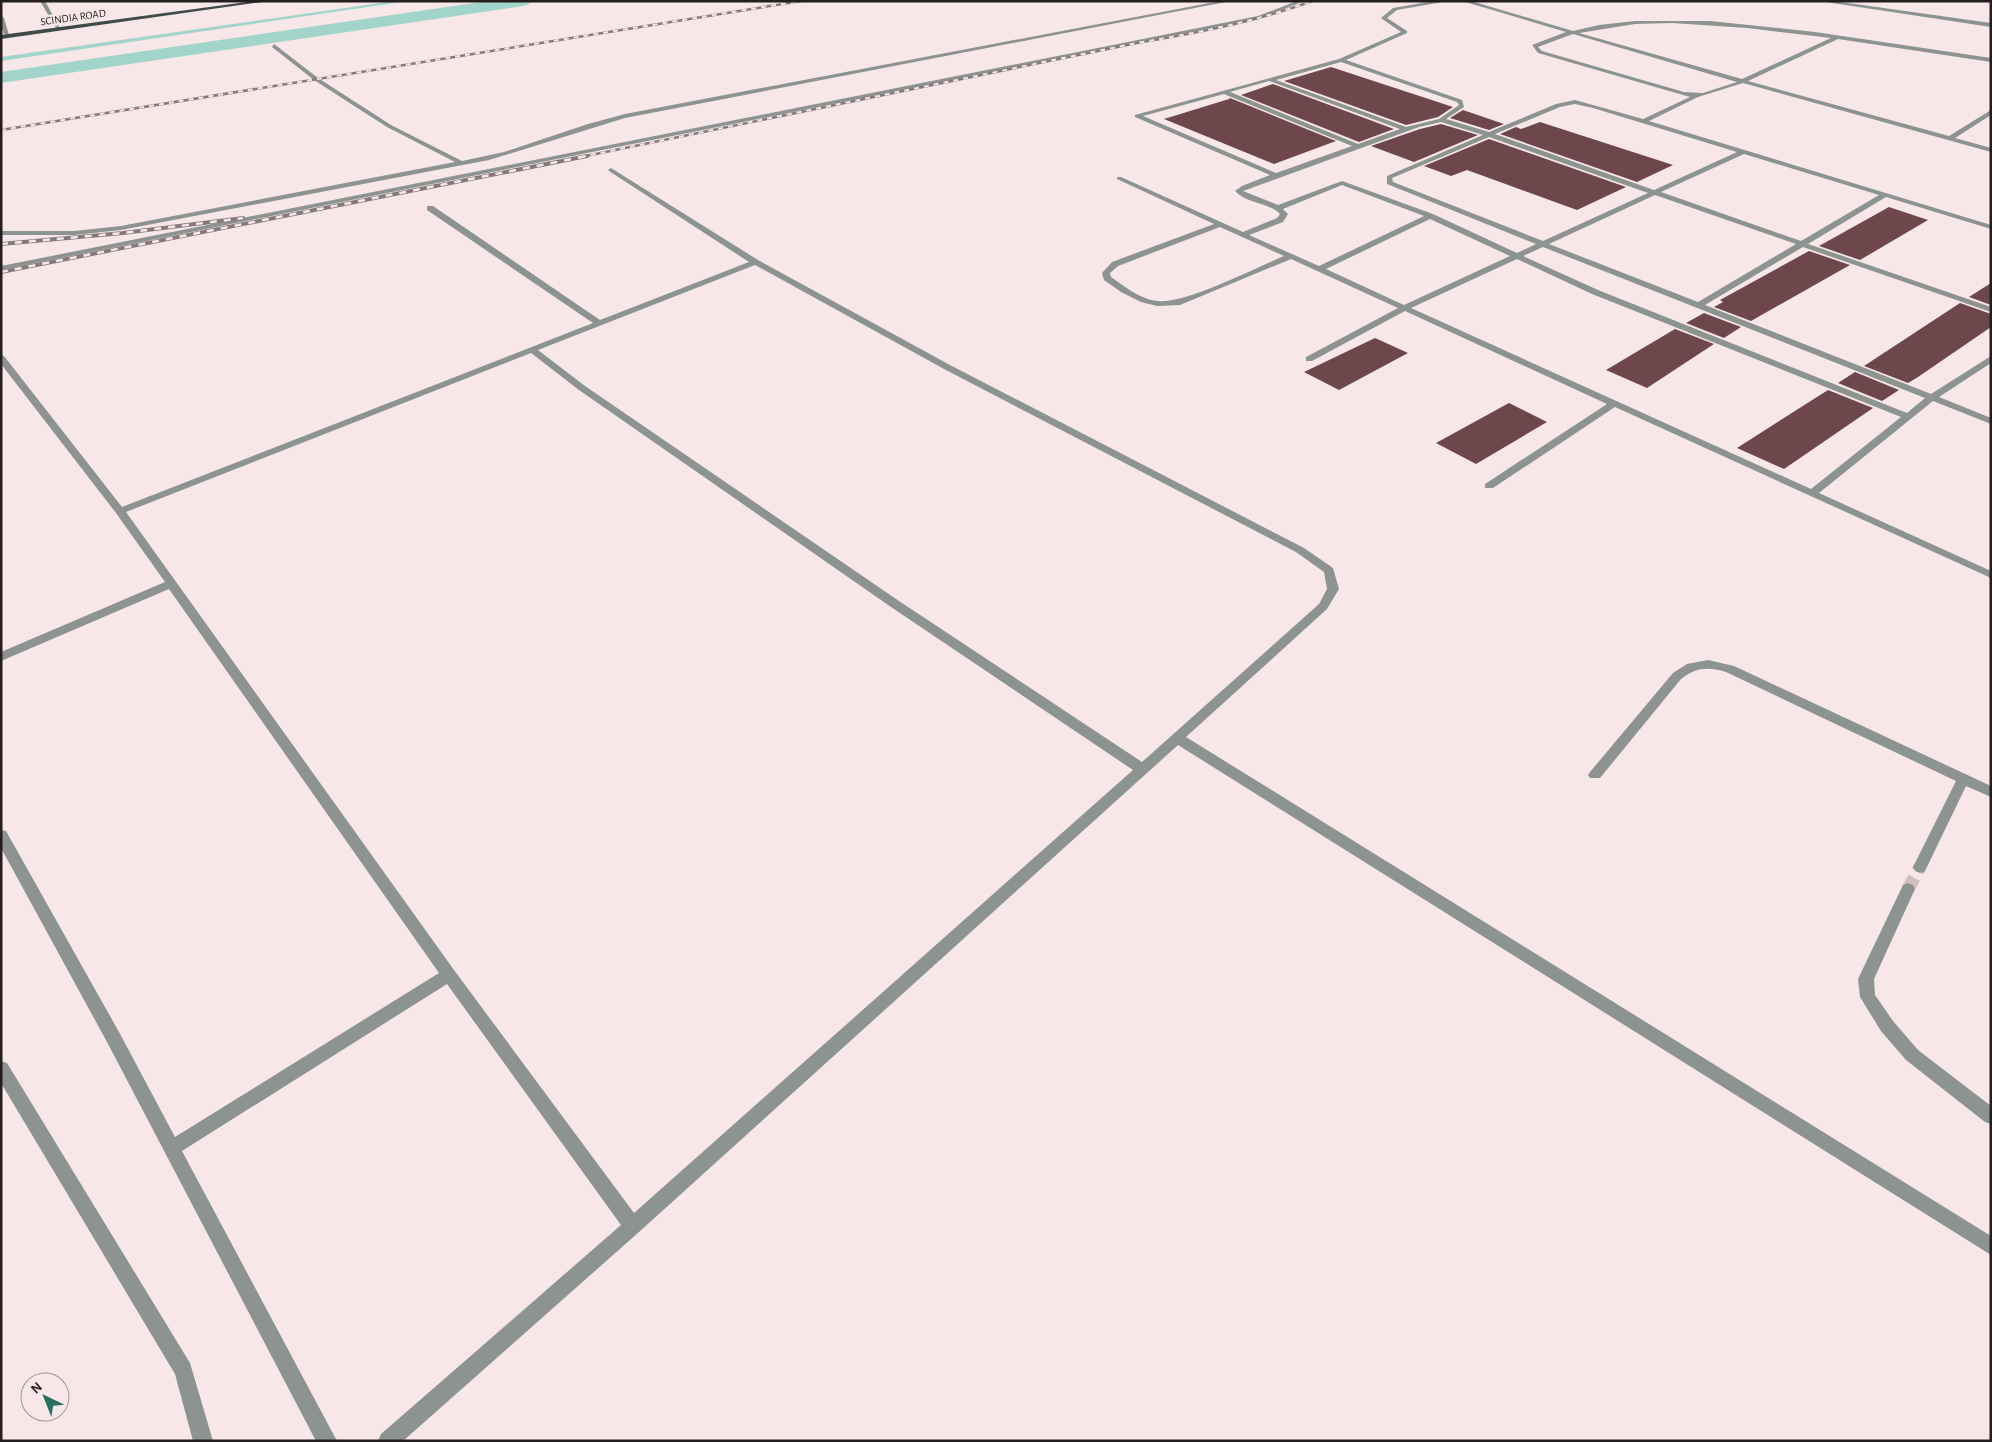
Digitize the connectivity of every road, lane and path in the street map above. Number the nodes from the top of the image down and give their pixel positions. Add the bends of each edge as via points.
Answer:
1 (42, 1) edge
2 (242, 1) edge
3 (267, 1) edge
4 (1229, 1) edge
5 (1302, 1) edge
6 (1446, 1) edge
7 (1464, 1) edge
8 (1821, 1) edge
9 (1, 18) edge
10 (1991, 25) edge
11 (58, 27) junction
12 (1574, 33) junction
13 (3, 35) edge
14 (1837, 37) junction
15 (274, 46) dead end
16 (1340, 60) junction
17 (1991, 60) edge
18 (1270, 80) junction
19 (1741, 81) junction
20 (1224, 92) junction
21 (1696, 96) junction
22 (1991, 112) edge
23 (1441, 120) junction
24 (1643, 121) junction
25 (1406, 129) junction
26 (1490, 134) junction
27 (1951, 138) junction
28 (1358, 146) junction
29 (1991, 150) edge
30 (1744, 152) junction
31 (461, 163) junction
32 (611, 170) dead end
33 (1275, 176) junction
34 (1119, 178) dead end
35 (1656, 192) junction
36 (1885, 195) junction
37 (430, 208) dead end
38 (1278, 208) junction
39 (1430, 216) junction
40 (1220, 224) junction
41 (1991, 227) edge
42 (1, 233) edge
43 (1244, 234) junction
44 (1803, 244) junction
45 (1542, 245) junction
46 (1515, 255) junction
47 (1291, 256) junction
48 (755, 262) junction
49 (1, 268) edge
50 (1320, 269) junction
51 (1697, 306) junction
52 (1406, 307) junction
53 (1991, 310) edge
54 (598, 322) junction
55 (532, 350) junction
56 (1, 358) edge
57 (1991, 358) edge
58 (1309, 359) dead end
59 (1931, 398) junction
60 (1615, 402) junction
61 (1909, 417) junction
62 (1991, 421) edge
63 (1489, 486) dead end
64 (1813, 493) junction
65 (120, 511) junction
66 (1991, 575) edge
67 (171, 584) junction
68 (1, 657) edge
69 (1177, 738) junction
70 (1142, 769) junction
71 (1595, 775) dead end
72 (1964, 779) junction
73 (1991, 792) edge
74 (1, 835) edge
75 (1920, 867) tunnel mouth
76 (1908, 889) tunnel mouth
77 (449, 975) junction
78 (1, 1068) edge
79 (1991, 1116) edge
80 (172, 1148) junction
81 (633, 1226) junction
82 (1991, 1246) edge
83 (203, 1441) edge
84 (327, 1441) edge
85 (388, 1441) edge

1 - 11 street
2 - 11 main road
3 - 13 main road, SCINDIA ROAD
4 - 31 street via 602,121 517,152
5 - 49 street via 1259,17
6 - 16 street via 1395,9 1384,18 1405,32
7 - 12 street
8 - 10 street
9 - 13 street
11 - 13 main road
12 - 14 street via 1620,24 1679,22
12 - 19 street
12 - 21 street via 1534,46 1540,52
14 - 17 street
14 - 19 street
15 - 31 street via 316,79 390,126
16 - 18 street
16 - 23 street via 1460,101 1462,106
18 - 20 street
18 - 25 street
19 - 21 street
19 - 27 street
20 - 28 street
20 - 33 street via 1137,116
21 - 24 street
22 - 27 street
23 - 25 street
23 - 26 street
24 - 26 street via 1584,103 1565,103
24 - 30 street
25 - 28 street
26 - 35 street
26 - 45 street via 1389,177 1389,183
27 - 29 street
28 - 33 street
30 - 35 street
30 - 36 street
31 - 42 street via 121,228 74,233
32 - 48 street
33 - 38 street via 1239,191
34 - 40 street
35 - 44 street
35 - 45 street
36 - 41 street
36 - 44 street
37 - 54 street
38 - 39 street via 1342,183
38 - 43 street via 1284,214 1280,220
39 - 46 street
39 - 50 street
40 - 43 street
40 - 47 street via 1115,264 1106,273 1107,278 1144,300 1157,304 1180,303
43 - 47 street
44 - 51 street
44 - 53 street
45 - 46 street
45 - 51 street
46 - 52 street
46 - 61 street via 1595,292
47 - 50 street
48 - 54 street
48 - 69 street via 947,367 1300,550 1329,570 1333,588 1323,606
50 - 52 street
51 - 59 street
52 - 58 street
52 - 60 street
54 - 55 street
55 - 65 street
55 - 70 street via 895,604
56 - 65 street
57 - 59 street
59 - 61 street
59 - 62 street
60 - 63 street
60 - 64 street
61 - 64 street
64 - 66 street
65 - 67 street
67 - 68 street
67 - 77 street
69 - 70 street
69 - 82 street
70 - 81 street
71 - 72 street via 1677,676 1689,666 1707,663 1730,669
72 - 73 street
72 - 75 street
74 - 80 street
76 - 79 street via 1866,979 1868,998 1886,1026 1912,1055
77 - 80 street
77 - 81 street
78 - 83 street via 182,1370
80 - 84 street
81 - 85 street

